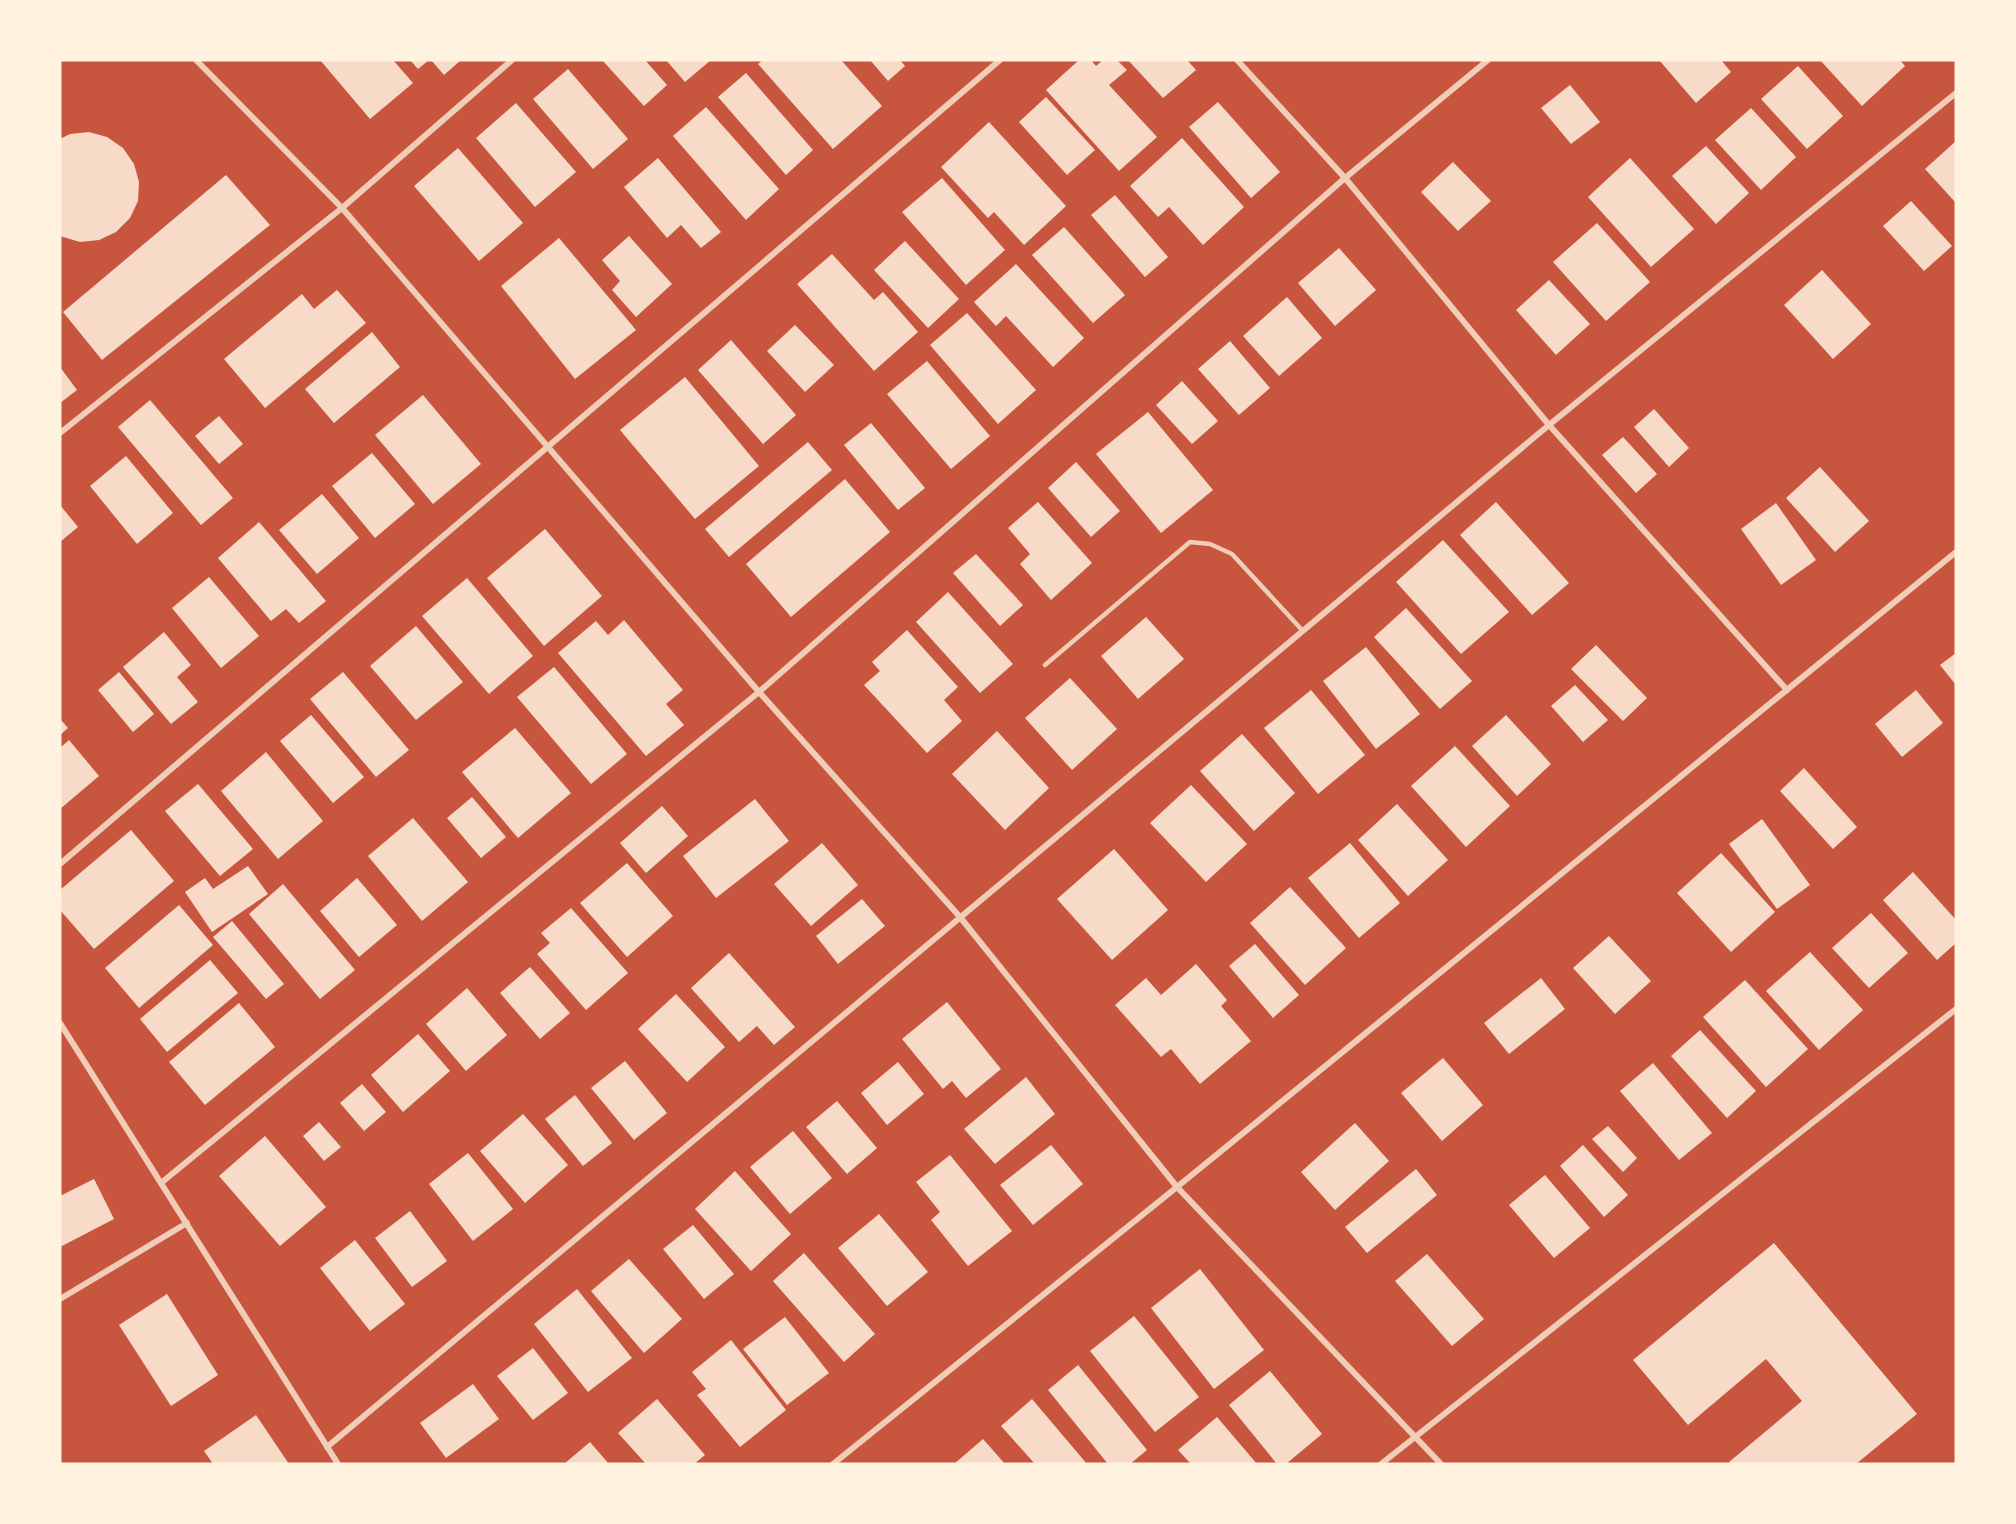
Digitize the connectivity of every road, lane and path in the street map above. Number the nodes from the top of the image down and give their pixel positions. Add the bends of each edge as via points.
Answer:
1 (196, 60) edge
2 (512, 60) edge
3 (1000, 60) edge
4 (1237, 60) edge
5 (1488, 60) edge
6 (1956, 93) edge
7 (1345, 178) junction
8 (342, 208) junction
9 (1549, 424) junction
10 (60, 433) edge
11 (549, 447) junction
12 (1956, 552) edge
13 (1302, 630) junction
14 (1045, 665) dead end
15 (1787, 690) junction
16 (759, 692) junction
17 (60, 864) edge
18 (960, 917) junction
19 (1956, 1009) edge
20 (60, 1023) edge
21 (161, 1183) junction
22 (1177, 1187) junction
23 (187, 1223) junction
24 (60, 1299) edge
25 (1417, 1437) junction
26 (327, 1447) junction
27 (338, 1464) edge
28 (833, 1464) edge
29 (1382, 1464) edge
30 (1442, 1464) edge

1 - 8 street
2 - 8 street
3 - 11 street
4 - 7 street
5 - 7 street
6 - 9 street
7 - 9 street
7 - 16 street
8 - 10 street
8 - 11 street
9 - 13 street
9 - 15 street
11 - 16 street
11 - 17 street
12 - 15 street
13 - 14 lane via 1232,554 1210,544 1190,542
13 - 18 street
15 - 22 street
16 - 18 street
16 - 21 street
18 - 22 street
18 - 26 street
19 - 25 street
20 - 21 street
21 - 23 street
22 - 25 street
22 - 28 street
23 - 24 street
23 - 26 street
25 - 29 street
25 - 30 street
26 - 27 street

